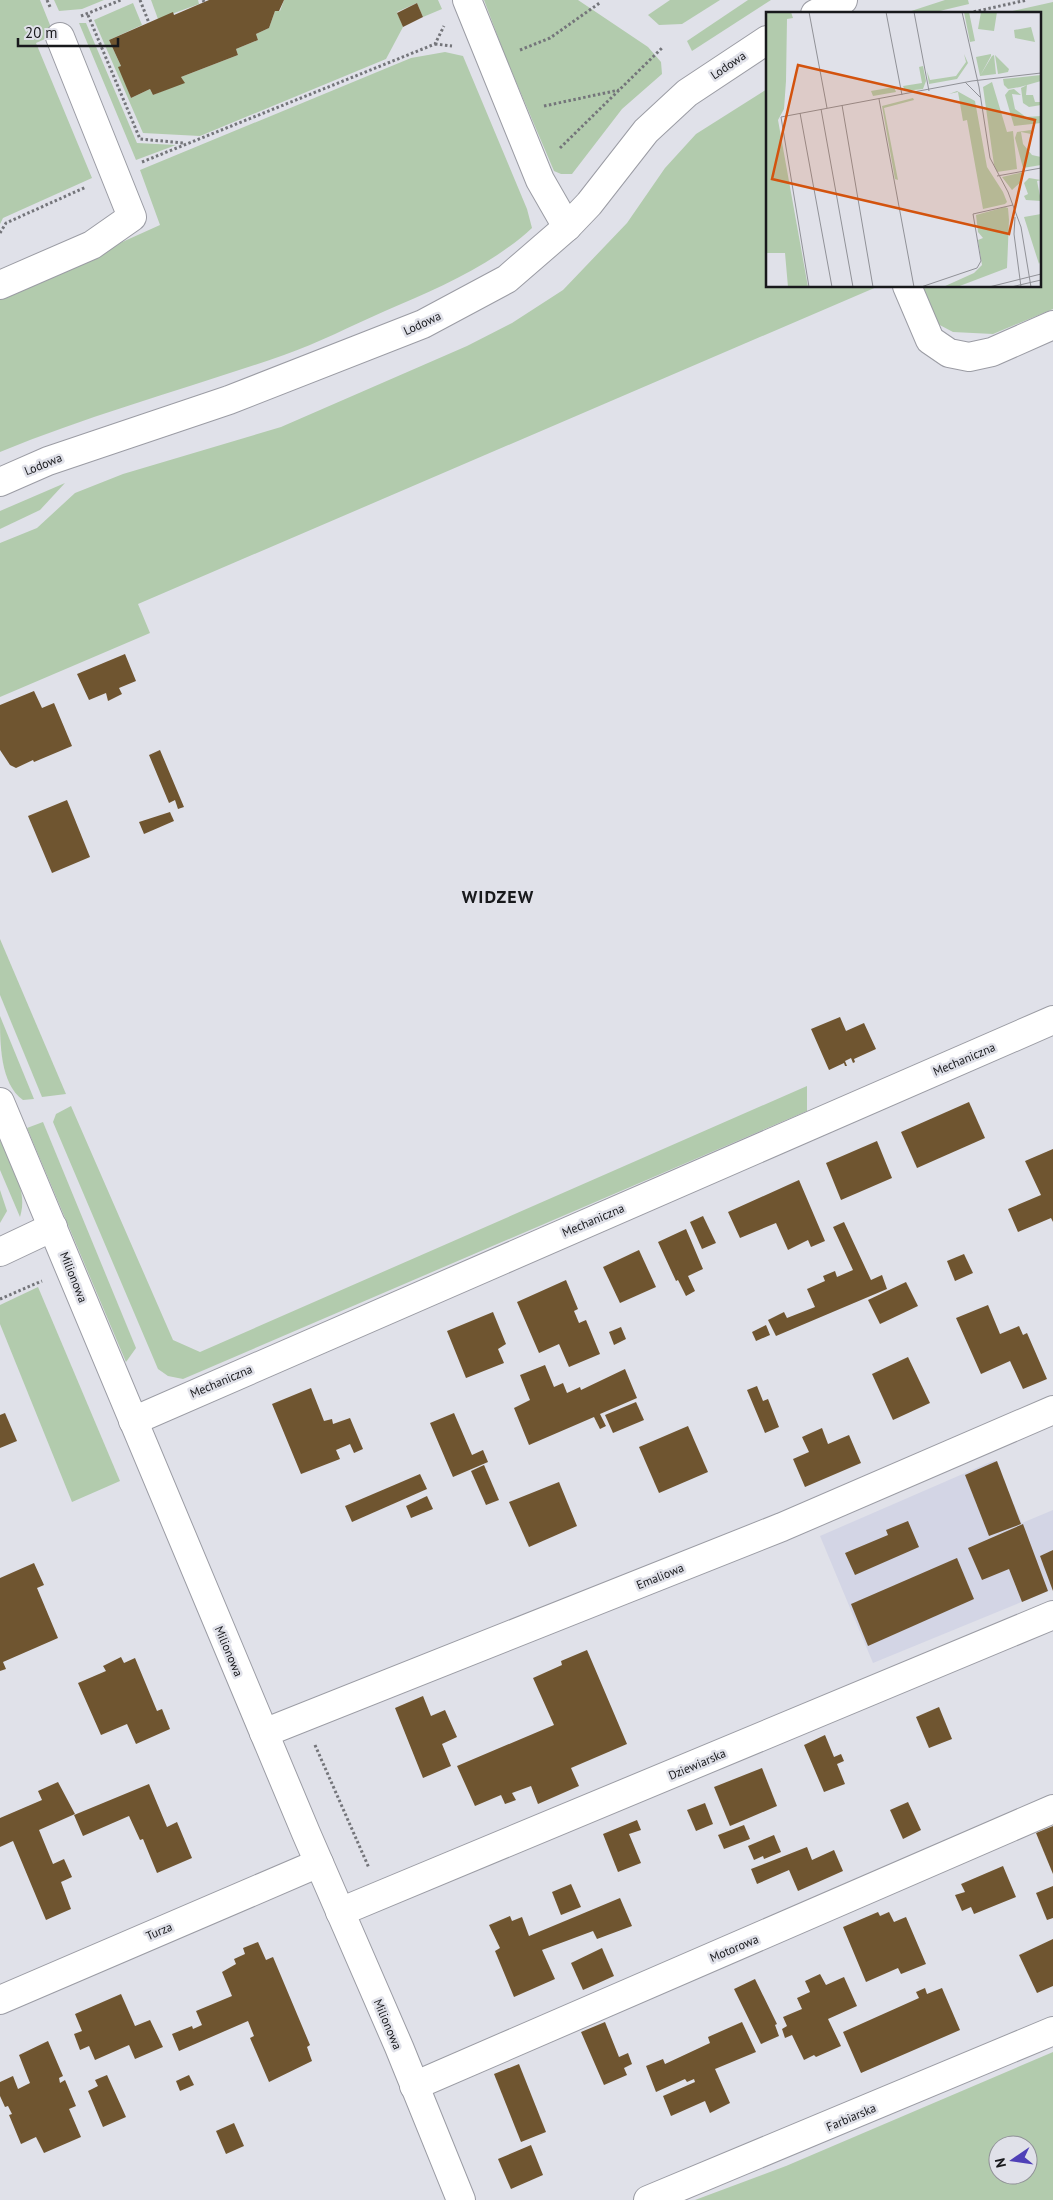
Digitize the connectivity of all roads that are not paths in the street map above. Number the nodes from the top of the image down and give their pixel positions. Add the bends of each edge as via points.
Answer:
1 (467, 0) edge
2 (843, 0) edge
3 (819, 12) edge
4 (60, 38) dead end
5 (766, 41) edge
6 (567, 226) junction
7 (0, 285) edge
8 (908, 288) edge
9 (1053, 325) edge
10 (0, 482) edge
11 (1053, 1020) edge
12 (0, 1102) edge
13 (53, 1228) junction
14 (0, 1252) edge
15 (1053, 1410) edge
16 (133, 1421) junction
17 (1053, 1615) edge
18 (264, 1733) junction
19 (1053, 1809) edge
20 (319, 1862) junction
21 (340, 1912) junction
22 (0, 2000) edge
23 (1053, 2031) edge
24 (414, 2086) junction
25 (460, 2200) edge
26 (648, 2200) edge

1 - 6 street via 536,172
2 - 3 street
4 - 7 street via 132,217 92,245
5 - 6 street, Lodowa via 687,93 646,132 589,204
6 - 10 street, Lodowa via 507,279 423,324 229,400 48,461
8 - 9 street via 930,340 949,353 968,357 992,352
11 - 16 street, Mechaniczna
12 - 13 street, Milionowa
13 - 14 street
13 - 16 street, Milionowa
15 - 18 street, Emaliowa via 782,1527
16 - 18 street, Milionowa
17 - 21 street, Dziewiarska
18 - 20 street, Milionowa
19 - 24 street, Motorowa
20 - 21 street, Milionowa
20 - 22 street, Turza
21 - 24 street, Milionowa
23 - 26 street, Farbiarska
24 - 25 street, Milionowa

